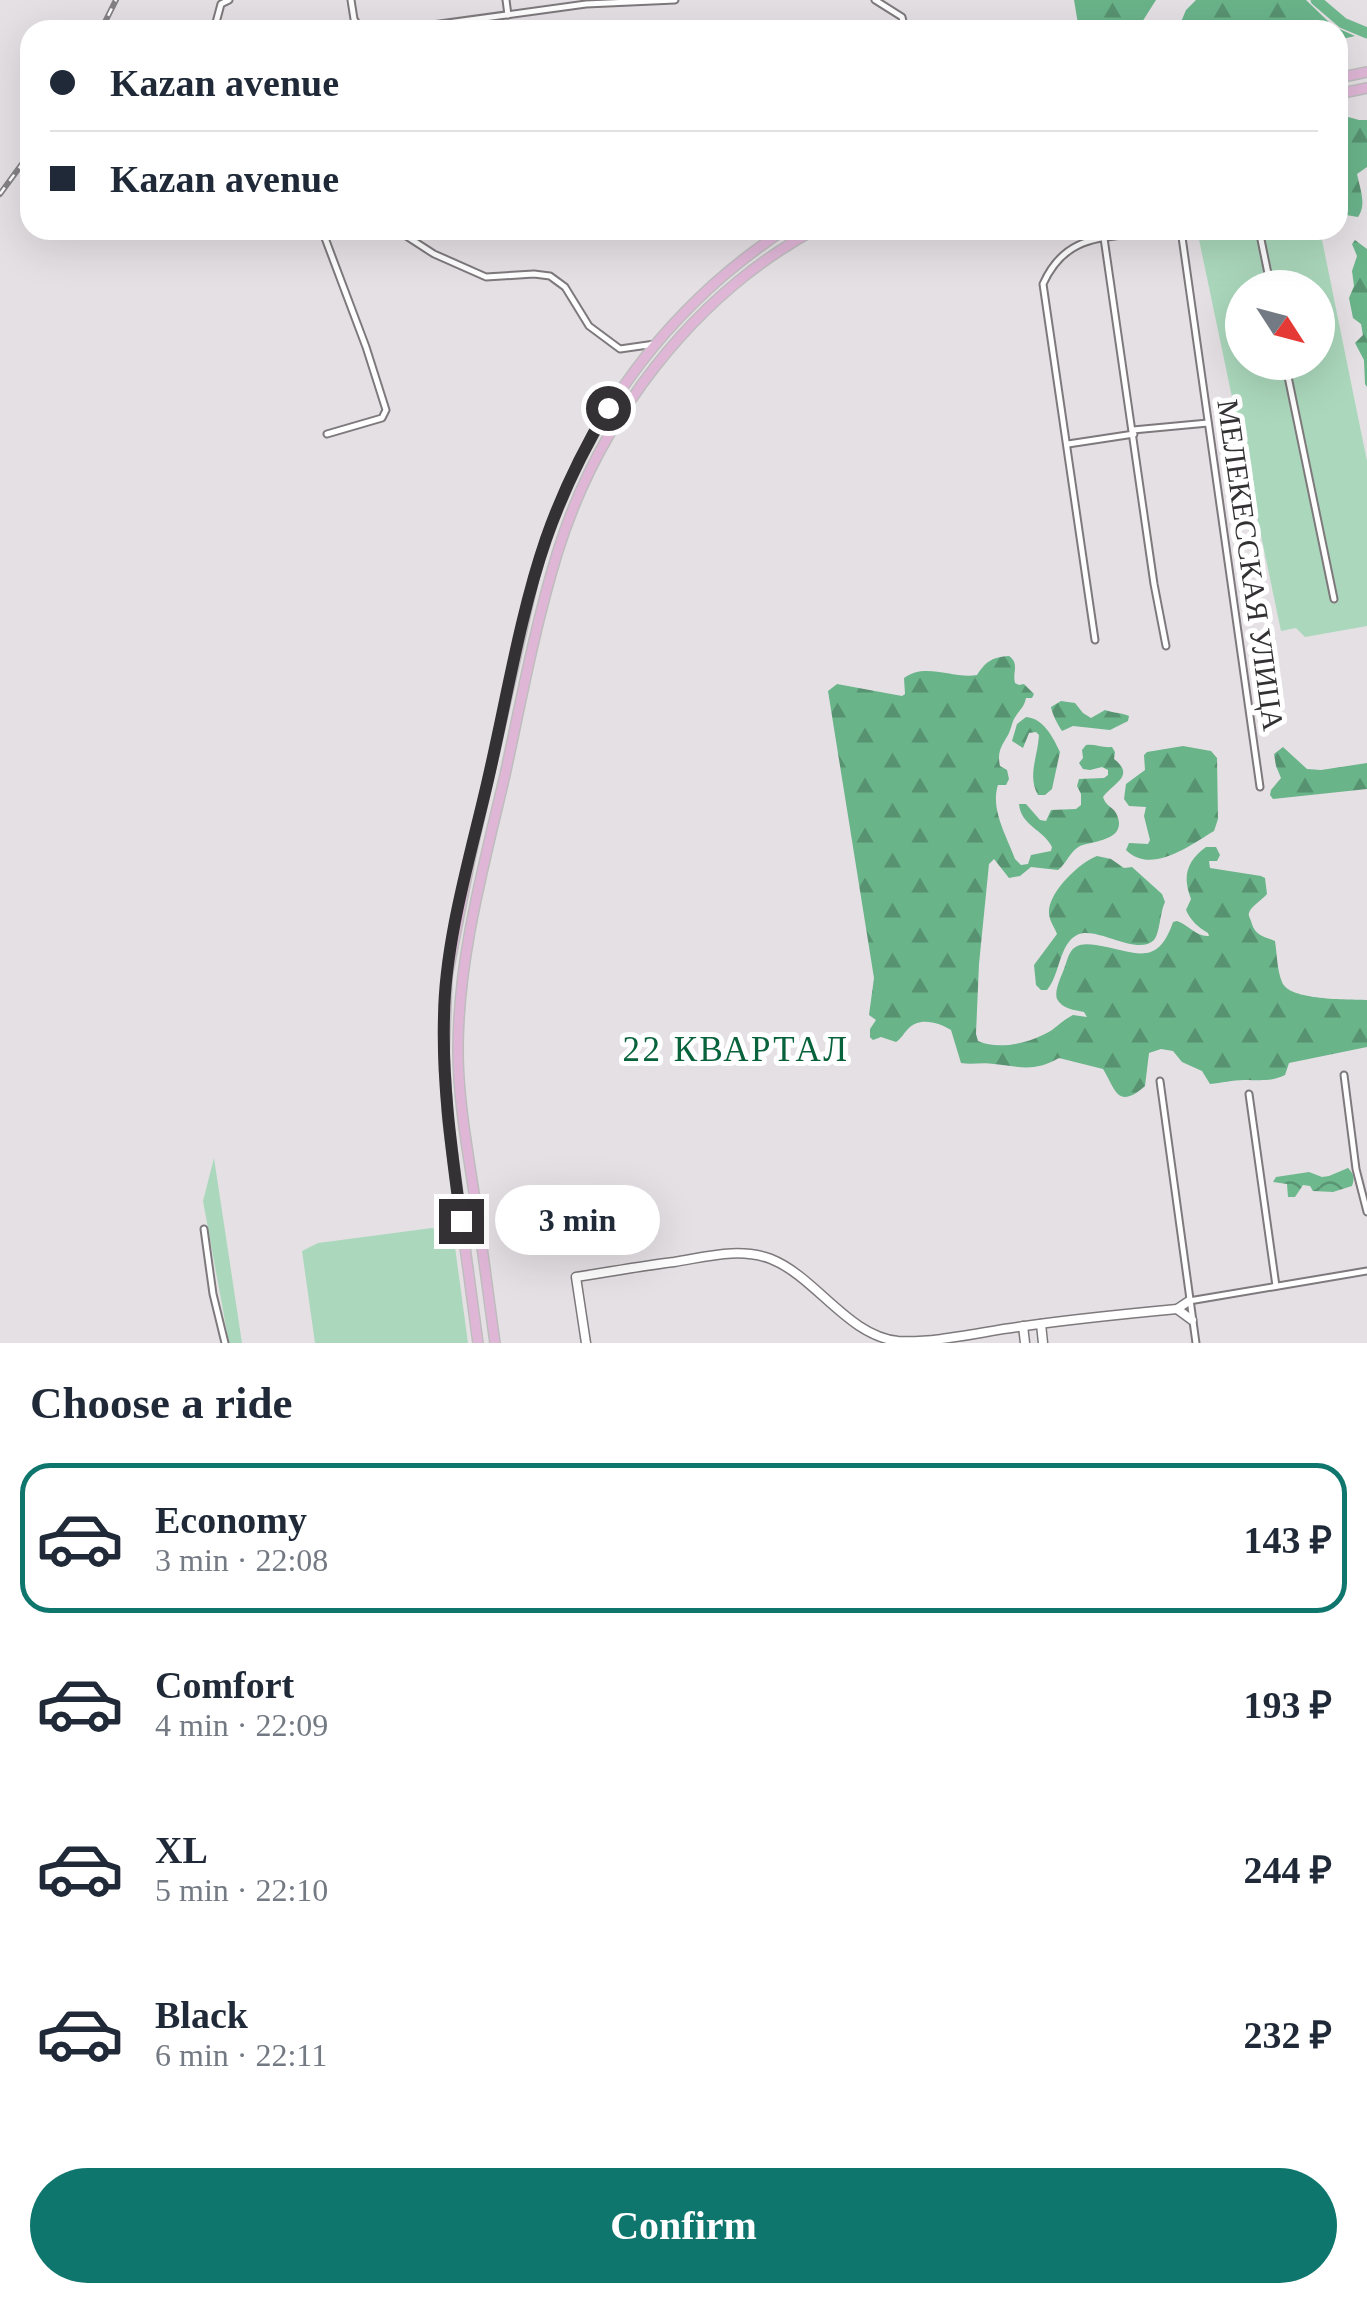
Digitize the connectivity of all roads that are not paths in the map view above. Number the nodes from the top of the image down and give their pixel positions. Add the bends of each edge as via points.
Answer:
1 (229, 0) edge
2 (506, 0) edge
3 (675, 0) edge
4 (874, 0) edge
5 (586, 2) edge
6 (508, 15) junction
7 (216, 20) edge
8 (471, 20) edge
9 (902, 20) edge
10 (326, 240) edge
11 (412, 240) edge
12 (770, 240) edge
13 (798, 240) edge
14 (1090, 240) edge
15 (1104, 240) edge
16 (1182, 240) edge
17 (1262, 240) edge
18 (1268, 270) edge
19 (654, 344) junction
20 (1290, 380) edge
21 (1208, 423) junction
22 (1133, 432) junction
23 (326, 434) dead end
24 (1068, 444) junction
25 (1334, 600) dead end
26 (1095, 640) dead end
27 (1166, 646) dead end
28 (494, 756) junction
29 (508, 761) junction
30 (1260, 786) dead end
31 (1344, 1074) dead end
32 (1160, 1081) dead end
33 (1249, 1094) dead end
34 (1367, 1212) edge
35 (204, 1229) dead end
36 (1367, 1270) edge
37 (1276, 1286) junction
38 (1189, 1300) junction
39 (1177, 1309) junction
40 (1192, 1320) junction
41 (1040, 1324) junction
42 (1023, 1326) junction
43 (224, 1343) edge
44 (478, 1343) edge
45 (495, 1343) edge
46 (586, 1343) edge
47 (1025, 1343) edge
48 (1043, 1343) edge
49 (1196, 1343) edge

1 - 7 street via 220,4
2 - 6 street
3 - 5 street
4 - 9 street
5 - 6 street
6 - 8 street
10 - 23 street via 386,410 382,418
11 - 19 street via 486,277 550,276 565,287 589,326 620,349
12 - 19 main road
13 - 29 main road via 692,325 645,380 602,448 558,551
14 - 24 street via 1066,252 1043,284
15 - 22 street
16 - 21 street, МЕЛЕКЕССКАЯ УЛИЦА
17 - 18 street
19 - 28 main road via 608,408 556,512
20 - 25 street
21 - 22 street
21 - 30 street, МЕЛЕКЕССКАЯ УЛИЦА
22 - 24 street
22 - 27 street
24 - 26 street
28 - 29 main road via 496,766
28 - 44 main road via 453,938 444,1015 448,1121
29 - 45 main road via 469,938 458,1036
31 - 34 street
32 - 38 street
33 - 37 street
35 - 43 street
36 - 37 street
37 - 38 street
38 - 39 street
38 - 40 street
39 - 40 street
39 - 41 street
40 - 49 street
41 - 42 street
41 - 48 street
42 - 46 street via 929,1340 881,1337 774,1260 728,1254 576,1276
42 - 47 street

